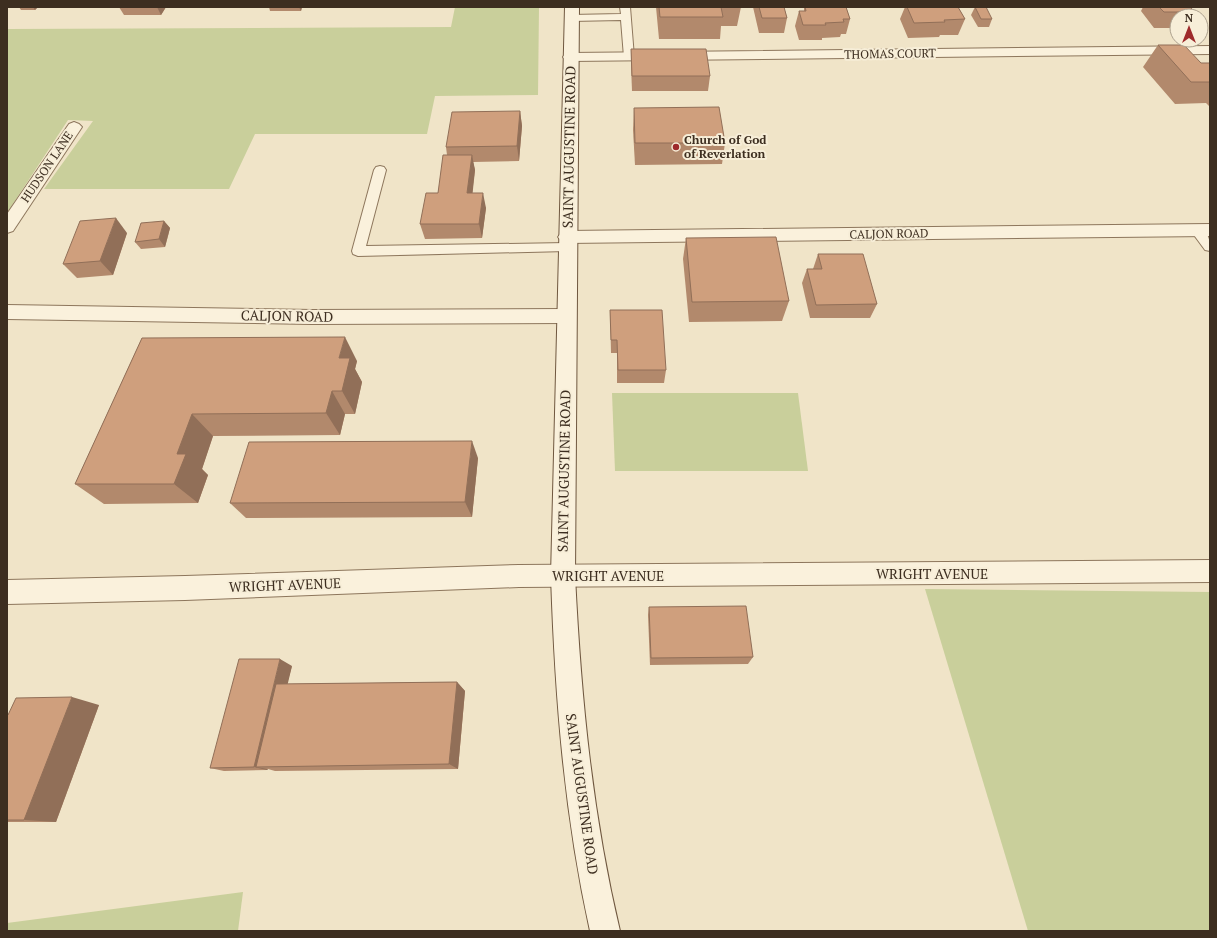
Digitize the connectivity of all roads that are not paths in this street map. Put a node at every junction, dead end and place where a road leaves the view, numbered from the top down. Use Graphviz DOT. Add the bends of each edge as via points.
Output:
graph roads {
  1 [pos="571,12"];
  2 [pos="626,12"];
  3 [pos="1210,50"];
  4 [pos="570,57"];
  5 [pos="629,57"];
  6 [pos="74,127"];
  7 [pos="380,170"];
  8 [pos="7,227"];
  9 [pos="1204,231"];
  10 [pos="567,242"];
  11 [pos="1210,247"];
  12 [pos="7,312"];
  13 [pos="566,316"];
  14 [pos="1210,571"];
  15 [pos="563,576"];
  16 [pos="7,592"];
  17 [pos="605,931"];
  1 -- 2 [label="lane"];
  1 -- 4 [label="street, SAINT AUGUSTINE ROAD"];
  2 -- 5 [label="lane"];
  3 -- 5 [label="street, THOMAS COURT"];
  4 -- 5 [label="street, THOMAS COURT"];
  4 -- 10 [label="street, SAINT AUGUSTINE ROAD"];
  6 -- 8 [label="street, HUDSON LANE"];
  7 -- 10 [label="lane" via="358,251"];
  9 -- 10 [label="street, CALJON ROAD"];
  9 -- 11 [label="lane"];
  10 -- 13 [label="street, SAINT AUGUSTINE ROAD"];
  12 -- 13 [label="street, CALJON ROAD" via="312,317"];
  13 -- 15 [label="street, SAINT AUGUSTINE ROAD"];
  14 -- 15 [label="street, WRIGHT AVENUE"];
  15 -- 16 [label="street, WRIGHT AVENUE"];
  15 -- 17 [label="street, SAINT AUGUSTINE ROAD" via="576,766 596,893"];
}
